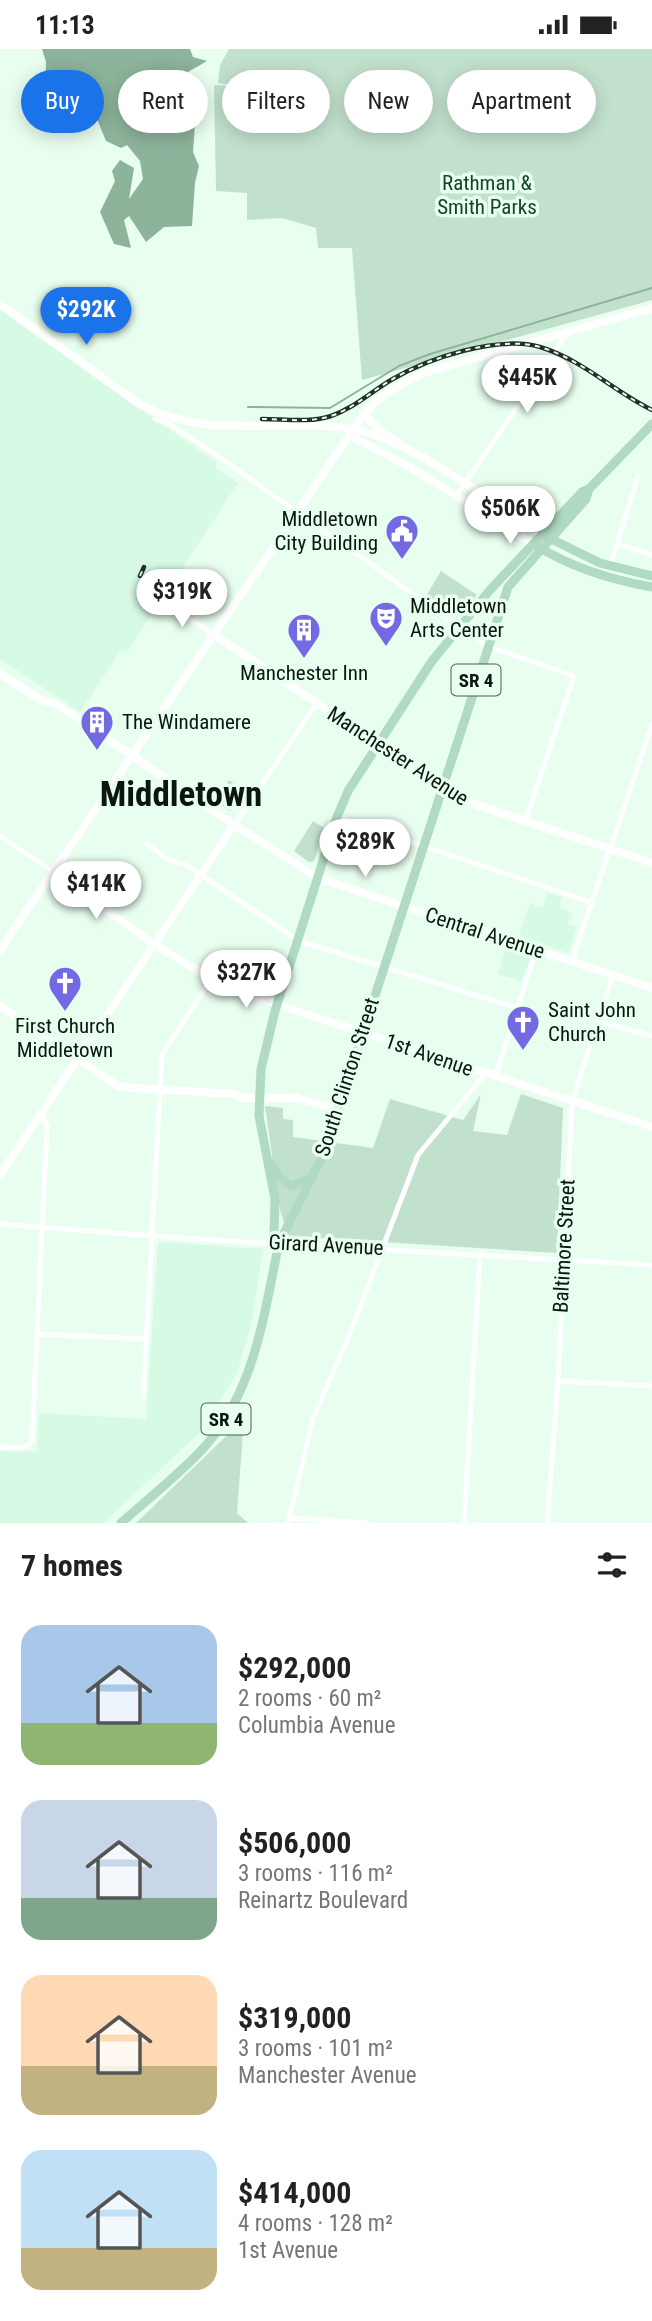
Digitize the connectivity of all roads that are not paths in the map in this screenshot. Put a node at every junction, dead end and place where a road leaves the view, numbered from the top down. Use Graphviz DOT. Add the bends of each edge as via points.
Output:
graph roads {
  1 [pos="0,304"];
  2 [pos="652,308"];
  3 [pos="569,331"];
  4 [pos="365,412"];
  5 [pos="157,416"];
  6 [pos="652,424"];
  7 [pos="349,431"];
  8 [pos="410,452"];
  9 [pos="638,476"];
  10 [pos="464,484"];
  11 [pos="457,495"];
  12 [pos="296,511"];
  13 [pos="547,537"];
  14 [pos="618,544"];
  15 [pos="537,546"];
  16 [pos="652,555"];
  17 [pos="610,566"];
  18 [pos="652,576"];
  19 [pos="652,587"];
  20 [pos="167,603"];
  21 [pos="461,627"];
  22 [pos="213,634"];
  23 [pos="487,646"];
  24 [pos="0,674"];
  25 [pos="317,703"];
  26 [pos="652,725"];
  27 [pos="378,745"];
  28 [pos="131,755"];
  29 [pos="443,787"];
  30 [pos="337,817"];
  31 [pos="525,823"];
  32 [pos="234,825"];
  33 [pos="0,836"];
  34 [pos="147,844"];
  35 [pos="423,845"];
  36 [pos="610,849"];
  37 [pos="652,863"];
  38 [pos="52,871"];
  39 [pos="201,875"];
  40 [pos="318,878"];
  41 [pos="593,903"];
  42 [pos="403,906"];
  43 [pos="299,941"];
  44 [pos="155,944"];
  45 [pos="0,950"];
  46 [pos="536,950"];
  47 [pos="571,963"];
  48 [pos="383,968"];
  49 [pos="613,975"];
  50 [pos="210,981"];
  51 [pos="652,988"];
  52 [pos="278,1004"];
  53 [pos="0,1006"];
  54 [pos="518,1009"];
  55 [pos="598,1021"];
  56 [pos="362,1032"];
  57 [pos="652,1036"];
  58 [pos="78,1058"];
  59 [pos="485,1074"];
  60 [pos="495,1077"];
  61 [pos="159,1089"];
  62 [pos="259,1096"];
  63 [pos="572,1102"];
  64 [pos="337,1109"];
  65 [pos="42,1112"];
  66 [pos="652,1127"];
  67 [pos="267,1154"];
  68 [pos="0,1175"];
  69 [pos="312,1178"];
  70 [pos="0,1224"];
  71 [pos="43,1229"];
  72 [pos="152,1235"];
  73 [pos="279,1243"];
  74 [pos="380,1248"];
  75 [pos="480,1253"];
  76 [pos="562,1258"];
  77 [pos="652,1265"];
  78 [pos="39,1334"];
  79 [pos="146,1339"];
  80 [pos="558,1381"];
  81 [pos="652,1386"];
  82 [pos="143,1398"];
  83 [pos="0,1447"];
  84 [pos="289,1520"];
  85 [pos="121,1523"];
  86 [pos="367,1523"];
  87 [pos="464,1523"];
  88 [pos="547,1523"];
  1 -- 5 [label="street"];
  2 -- 3 [label="street"];
  3 -- 4 [label="street" via="424,373 386,393"];
  3 -- 10 [label="street"];
  4 -- 7 [label="street"];
  4 -- 8 [label="street" via="370,422"];
  5 -- 7 [label="street" via="203,425"];
  5 -- 12 [label="street"];
  6 -- 13 [label="main road, SR 4" via="582,492"];
  7 -- 8 [label="street" via="360,431"];
  7 -- 11 [label="street" via="355,439"];
  7 -- 12 [label="street"];
  8 -- 10 [label="street"];
  9 -- 14 [label="street"];
  10 -- 11 [label="street"];
  10 -- 13 [label="street"];
  11 -- 15 [label="street"];
  12 -- 21 [label="street"];
  12 -- 22 [label="street"];
  13 -- 15 [label="main road, SR 4"];
  13 -- 17 [label="main road"];
  14 -- 16 [label="street"];
  14 -- 17 [label="street"];
  15 -- 19 [label="main road" via="613,579"];
  15 -- 21 [label="main road, SR 4"];
  15 -- 23 [label="main road, SR 4" via="510,584"];
  17 -- 18 [label="main road"];
  20 -- 22 [label="street, Manchester Avenue"];
  21 -- 23 [label="street"];
  21 -- 27 [label="main road, SR 4" via="432,661"];
  22 -- 25 [label="street, Manchester Avenue"];
  22 -- 28 [label="street"];
  23 -- 29 [label="main road, SR 4"];
  23 -- 31 [label="street" via="574,676"];
  24 -- 28 [label="street, Central Avenue" via="41,700 57,704"];
  25 -- 27 [label="street, Manchester Avenue"];
  25 -- 32 [label="street"];
  26 -- 36 [label="street"];
  27 -- 29 [label="street, Manchester Avenue"];
  27 -- 30 [label="main road, SR 4"];
  28 -- 32 [label="street, Central Avenue"];
  28 -- 38 [label="street"];
  29 -- 31 [label="street, Manchester Avenue"];
  29 -- 35 [label="main road, SR 4"];
  30 -- 35 [label="street"];
  30 -- 40 [label="main road, SR 4"];
  31 -- 36 [label="street, Manchester Avenue"];
  32 -- 39 [label="street"];
  32 -- 40 [label="street, Central Avenue"];
  33 -- 38 [label="street, 1st Avenue"];
  34 -- 39 [label="street"];
  35 -- 41 [label="street"];
  35 -- 42 [label="main road, SR 4"];
  36 -- 37 [label="street, Manchester Avenue"];
  36 -- 41 [label="street"];
  38 -- 44 [label="street, 1st Avenue"];
  38 -- 45 [label="street"];
  39 -- 43 [label="street"];
  39 -- 44 [label="street"];
  40 -- 42 [label="street, Central Avenue"];
  40 -- 43 [label="main road, SR 4"];
  41 -- 47 [label="street"];
  42 -- 46 [label="street, Central Avenue"];
  42 -- 48 [label="main road, South Clinton Street / SR 4"];
  43 -- 48 [label="street"];
  43 -- 52 [label="main road, SR 4"];
  44 -- 50 [label="street, 1st Avenue"];
  44 -- 58 [label="street"];
  46 -- 47 [label="street, Central Avenue"];
  46 -- 54 [label="street"];
  47 -- 49 [label="street, Central Avenue"];
  48 -- 54 [label="street"];
  48 -- 56 [label="main road, South Clinton Street / SR 4"];
  49 -- 51 [label="street, Central Avenue"];
  49 -- 55 [label="street, Baltimore Street"];
  50 -- 52 [label="street, 1st Avenue"];
  50 -- 61 [label="street" via="162,1054"];
  52 -- 56 [label="street, 1st Avenue"];
  52 -- 62 [label="main road, SR 4" via="265,1048"];
  53 -- 58 [label="street"];
  54 -- 60 [label="street"];
  55 -- 57 [label="street"];
  55 -- 63 [label="street, Baltimore Street"];
  56 -- 59 [label="street, 1st Avenue"];
  56 -- 64 [label="main road, South Clinton Street / SR 4"];
  58 -- 61 [label="street" via="119,1087"];
  58 -- 65 [label="street"];
  59 -- 60 [label="street, 1st Avenue"];
  59 -- 74 [label="street" via="418,1155"];
  60 -- 63 [label="street, 1st Avenue"];
  61 -- 62 [label="street" via="240,1091"];
  61 -- 72 [label="street"];
  62 -- 64 [label="street" via="296,1098"];
  62 -- 67 [label="main road, SR 4"];
  63 -- 66 [label="street, 1st Avenue"];
  63 -- 76 [label="street, Baltimore Street"];
  64 -- 69 [label="main road, South Clinton Street / SR 4"];
  65 -- 68 [label="street"];
  65 -- 71 [label="street" via="47,1128"];
  67 -- 69 [label="main road" via="285,1183 298,1185"];
  67 -- 73 [label="main road, SR 4" via="275,1199 274,1234"];
  69 -- 73 [label="main road, South Clinton Street / SR 4"];
  70 -- 71 [label="street, Girard Avenue"];
  71 -- 72 [label="street, Girard Avenue"];
  71 -- 78 [label="street"];
  72 -- 73 [label="street, Girard Avenue"];
  72 -- 79 [label="street"];
  73 -- 74 [label="street, Girard Avenue"];
  73 -- 85 [label="main road, SR 4" via="255,1354 236,1402 197,1455"];
  74 -- 75 [label="street, Girard Avenue"];
  74 -- 84 [label="street" via="313,1418"];
  75 -- 76 [label="street, Girard Avenue"];
  75 -- 87 [label="street"];
  76 -- 77 [label="street, Girard Avenue"];
  76 -- 80 [label="street, Baltimore Street"];
  78 -- 79 [label="street"];
  78 -- 83 [label="street" via="30,1444"];
  79 -- 82 [label="street"];
  80 -- 81 [label="street"];
  80 -- 88 [label="street, Baltimore Street"];
  84 -- 86 [label="street"];
}
